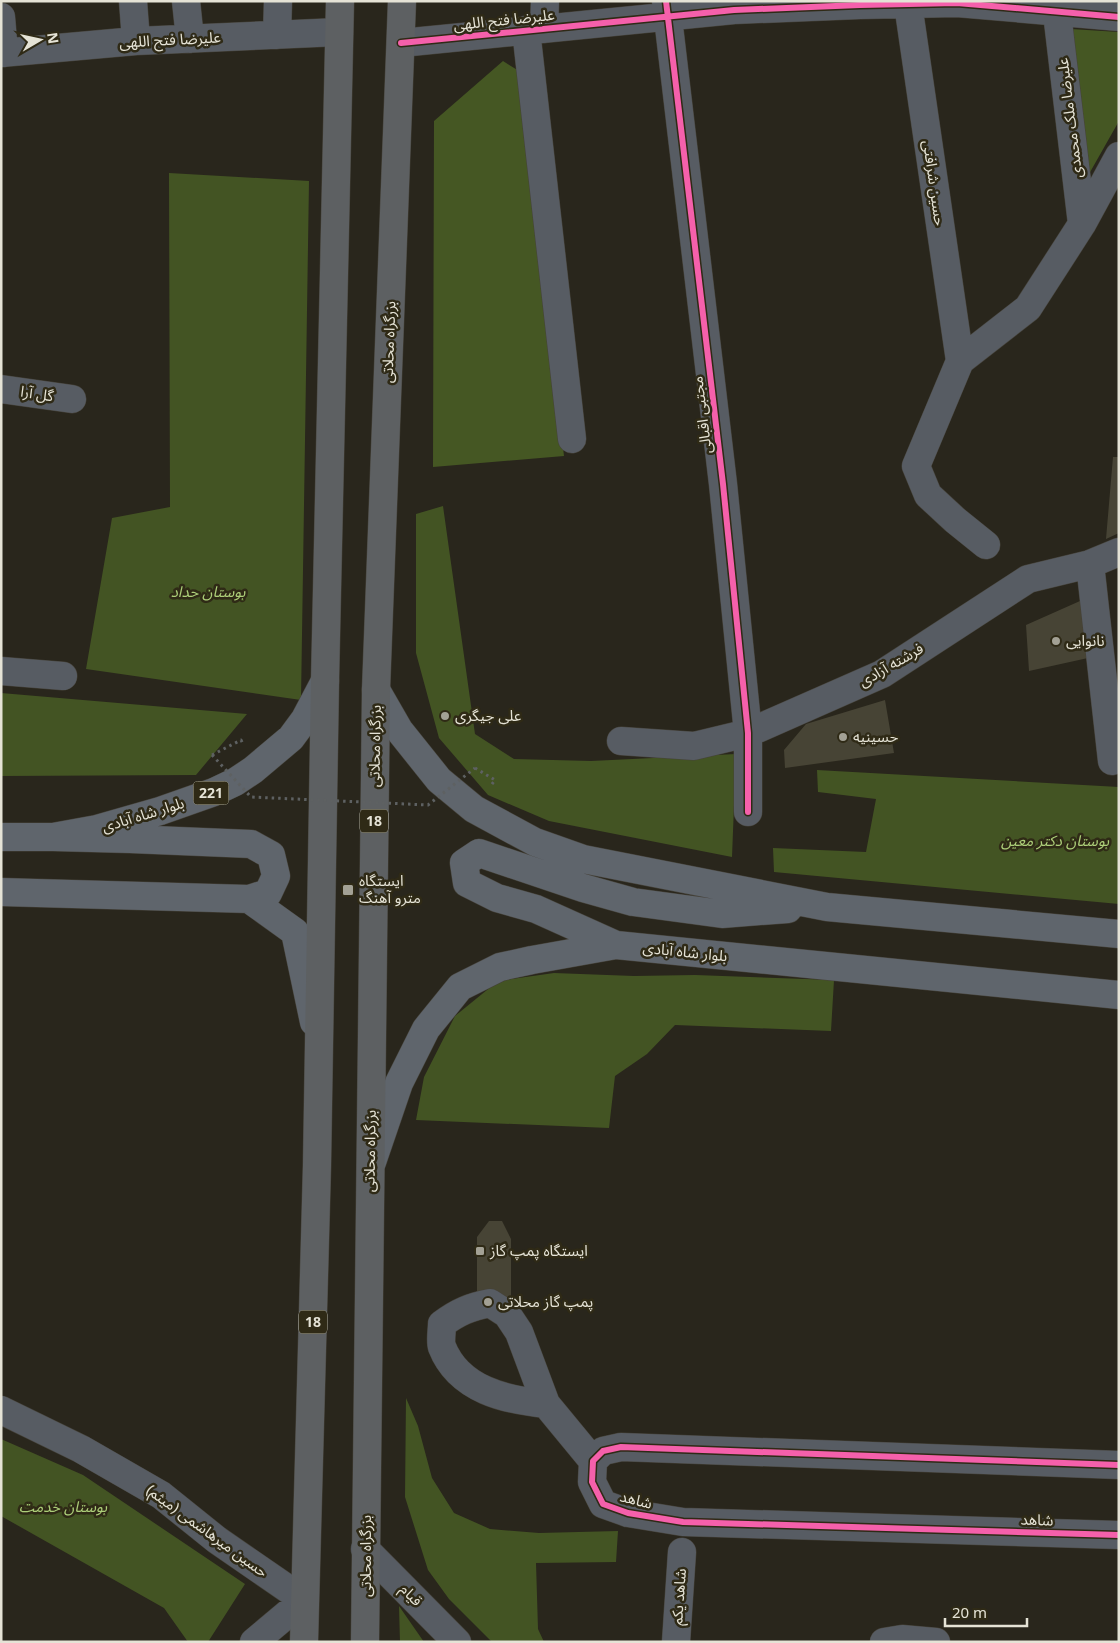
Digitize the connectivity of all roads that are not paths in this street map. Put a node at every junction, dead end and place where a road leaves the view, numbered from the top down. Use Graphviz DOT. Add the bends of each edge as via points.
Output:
graph roads {
  1 [pos="133,1"];
  2 [pos="186,1"];
  3 [pos="278,1"];
  4 [pos="340,1"];
  5 [pos="402,1"];
  6 [pos="545,1"];
  7 [pos="860,3"];
  8 [pos="908,4"];
  9 [pos="666,9"];
  10 [pos="1057,13"];
  11 [pos="1119,17"];
  12 [pos="1,18"];
  13 [pos="535,30"];
  14 [pos="338,32"];
  15 [pos="277,34"];
  16 [pos="190,39"];
  17 [pos="136,41"];
  18 [pos="400,43"];
  19 [pos="3,53"];
  20 [pos="1119,156"];
  21 [pos="1082,224"];
  22 [pos="960,361"];
  23 [pos="1,389"];
  24 [pos="72,399"];
  25 [pos="572,439"];
  26 [pos="986,545"];
  27 [pos="1119,552"];
  28 [pos="1090,564"];
  29 [pos="1,671"];
  30 [pos="63,676"];
  31 [pos="324,681"];
  32 [pos="376,690"];
  33 [pos="748,733"];
  34 [pos="621,741"];
  35 [pos="1112,761"];
  36 [pos="748,812"];
  37 [pos="1,837"];
  38 [pos="52,837"];
  39 [pos="1,892"];
  40 [pos="249,899"];
  41 [pos="827,907"];
  42 [pos="1119,934"];
  43 [pos="616,944"];
  44 [pos="1119,995"];
  45 [pos="319,1044"];
  46 [pos="370,1168"];
  47 [pos="546,1404"];
  48 [pos="1,1410"];
  49 [pos="593,1460"];
  50 [pos="1119,1465"];
  51 [pos="1119,1535"];
  52 [pos="365,1549"];
  53 [pos="682,1552"];
  54 [pos="304,1600"];
  55 [pos="884,1641"];
  56 [pos="254,1642"];
  57 [pos="304,1642"];
  58 [pos="365,1642"];
  59 [pos="457,1642"];
  60 [pos="676,1642"];
  61 [pos="936,1642"];
  1 -- 17 [label="street"];
  2 -- 16 [label="street"];
  3 -- 15 [label="street"];
  4 -- 14 [label="highway, 18"];
  5 -- 18 [label="highway, بزرگراه محلاتی / 18"];
  6 -- 13 [label="street"];
  7 -- 8 [label="street, علیرضا فتح‌ اللهی"];
  7 -- 9 [label="street, علیرضا فتح‌ اللهی" via="734,10"];
  8 -- 10 [label="street, علیرضا فتح‌ اللهی" via="957,3"];
  8 -- 22 [label="street, حسین شرافتی"];
  9 -- 13 [label="street, علیرضا فتح‌ اللهی"];
  9 -- 33 [label="street, مجتبی اقبالی" via="724,484"];
  10 -- 11 [label="street, علیرضا فتح‌ اللهی"];
  10 -- 21 [label="street, علیرضا ملک محمدی"];
  12 -- 19 [label="street"];
  13 -- 18 [label="street, علیرضا فتح‌ اللهی"];
  13 -- 25 [label="street"];
  14 -- 15 [label="street, علیرضا فتح اللهی"];
  14 -- 31 [label="highway, 18"];
  15 -- 16 [label="street, علیرضا فتح اللهی"];
  16 -- 17 [label="street, علیرضا فتح اللهی"];
  17 -- 19 [label="street, علیرضا فتح اللهی"];
  18 -- 32 [label="highway, بزرگراه محلاتی / 18"];
  20 -- 21 [label="street, علیرضا ملک محمدی"];
  21 -- 22 [label="street, علیرضا ملک محمدی" via="1028,308"];
  22 -- 26 [label="street, علیرضا ملک محمدی" via="916,466 928,495"];
  23 -- 24 [label="street, گل آرا"];
  27 -- 28 [label="street, فرشته آزادی"];
  28 -- 33 [label="street, فرشته آزادی" via="1028,579 882,674"];
  28 -- 35 [label="street"];
  29 -- 30 [label="street"];
  31 -- 38 [label="main road, بلوار شاه آبادی / 221" via="305,719 291,738 235,782 127,822"];
  31 -- 45 [label="highway, 18"];
  32 -- 41 [label="main road" via="398,730 439,780 474,809 535,842 583,858"];
  32 -- 46 [label="highway, بزرگراه محلاتی / 18"];
  33 -- 34 [label="street, فرشته آزادی" via="694,746"];
  33 -- 36 [label="street, مجتبی اقبالی"];
  37 -- 38 [label="main road, بلوار شاه آبادی / 221"];
  38 -- 40 [label="main road, 221" via="250,844 271,855 276,876 268,893"];
  39 -- 40 [label="main road"];
  40 -- 45 [label="main road" via="295,932"];
  41 -- 42 [label="main road"];
  41 -- 43 [label="main road" via="722,914 633,902 479,853 464,864 467,883 497,898 536,910"];
  43 -- 44 [label="main road, بلوار شاه آبادی"];
  43 -- 46 [label="main road, بلوار شاه آبادی" via="500,967 460,987 426,1029 414,1052 399,1083"];
  45 -- 54 [label="highway, 18"];
  46 -- 52 [label="highway, بزرگراه محلاتی / 18"];
  47 -- 49 [label="street"];
  48 -- 54 [label="street, حسین میرهاشمی (میثم)" via="81,1449 161,1495 217,1540"];
  49 -- 50 [label="street" via="603,1452 621,1447"];
  49 -- 51 [label="street, شاهد" via="592,1482 603,1504 683,1522"];
  52 -- 58 [label="highway, بزرگراه محلاتی / 18"];
  52 -- 59 [label="street, قیام"];
  53 -- 60 [label="street, شاهد یکم"];
  54 -- 56 [label="street"];
  54 -- 57 [label="highway, 18"];
  55 -- 61 [label="street"];
}
